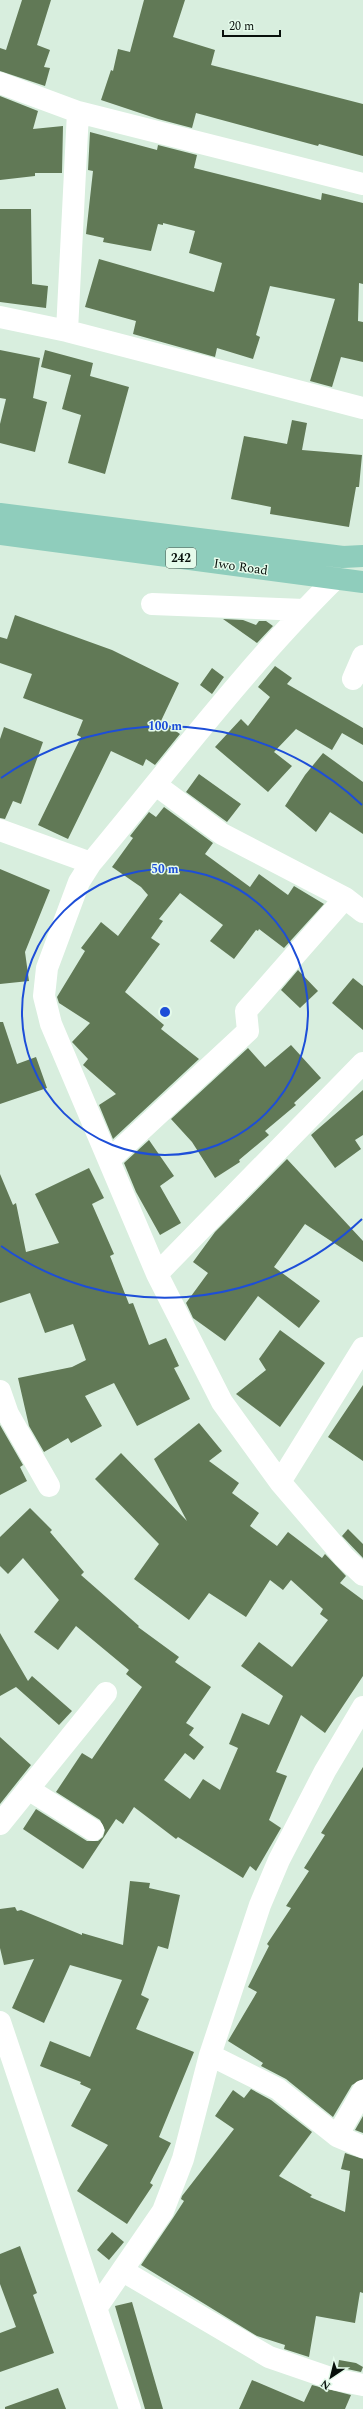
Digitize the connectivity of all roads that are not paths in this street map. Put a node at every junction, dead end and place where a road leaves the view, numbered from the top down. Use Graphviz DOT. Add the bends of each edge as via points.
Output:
graph roads {
  1 [pos="0,83"];
  2 [pos="78,112"];
  3 [pos="363,184"];
  4 [pos="0,317"];
  5 [pos="67,331"];
  6 [pos="363,408"];
  7 [pos="7,525"];
  8 [pos="363,556"];
  9 [pos="335,579"];
  10 [pos="363,582"];
  11 [pos="152,604"];
  12 [pos="304,610"];
  13 [pos="363,656"];
  14 [pos="353,679"];
  15 [pos="156,785"];
  16 [pos="0,830"];
  17 [pos="92,864"];
  18 [pos="345,898"];
  19 [pos="363,912"];
  20 [pos="363,1063"];
  21 [pos="109,1160"];
  22 [pos="156,1274"];
  23 [pos="363,1348"];
  24 [pos="0,1390"];
  25 [pos="280,1482"];
  26 [pos="49,1486"];
  27 [pos="363,1575"];
  28 [pos="106,1693"];
  29 [pos="363,1708"];
  30 [pos="28,1789"];
  31 [pos="0,1824"];
  32 [pos="93,1830"];
  33 [pos="0,2022"];
  34 [pos="210,2055"];
  35 [pos="363,2091"];
  36 [pos="337,2136"];
  37 [pos="363,2147"];
  38 [pos="123,2271"];
  39 [pos="97,2308"];
  40 [pos="363,2385"];
  41 [pos="130,2409"];
  1 -- 2 [label="street"];
  2 -- 3 [label="street"];
  2 -- 5 [label="street"];
  4 -- 5 [label="street"];
  5 -- 6 [label="street"];
  7 -- 8 [label="main road, Iwo Road" via="343,557"];
  7 -- 9 [label="main road, Iwo Road / 242"];
  9 -- 10 [label="main road, Iwo Road / 242"];
  9 -- 12 [label="street"];
  11 -- 12 [label="street"];
  12 -- 15 [label="street" via="234,689"];
  13 -- 14 [label="street"];
  15 -- 17 [label="street"];
  15 -- 18 [label="street" via="222,834"];
  16 -- 17 [label="street"];
  17 -- 21 [label="street" via="79,882 47,968 44,996 51,1024 73,1080"];
  18 -- 19 [label="street"];
  18 -- 21 [label="street" via="246,1011 248,1031"];
  20 -- 22 [label="street"];
  21 -- 22 [label="street"];
  22 -- 25 [label="street" via="222,1402"];
  23 -- 25 [label="street"];
  24 -- 26 [label="street" via="8,1414"];
  25 -- 27 [label="street" via="344,1558"];
  28 -- 30 [label="street"];
  29 -- 34 [label="street" via="325,1771 279,1860 260,1905"];
  30 -- 31 [label="street"];
  30 -- 32 [label="street"];
  33 -- 39 [label="street"];
  34 -- 36 [label="street" via="278,2089"];
  34 -- 38 [label="street" via="183,2159 163,2211"];
  35 -- 36 [label="street"];
  36 -- 37 [label="street"];
  38 -- 39 [label="street"];
  38 -- 40 [label="street" via="269,2356 333,2379"];
  39 -- 41 [label="street"];
}
